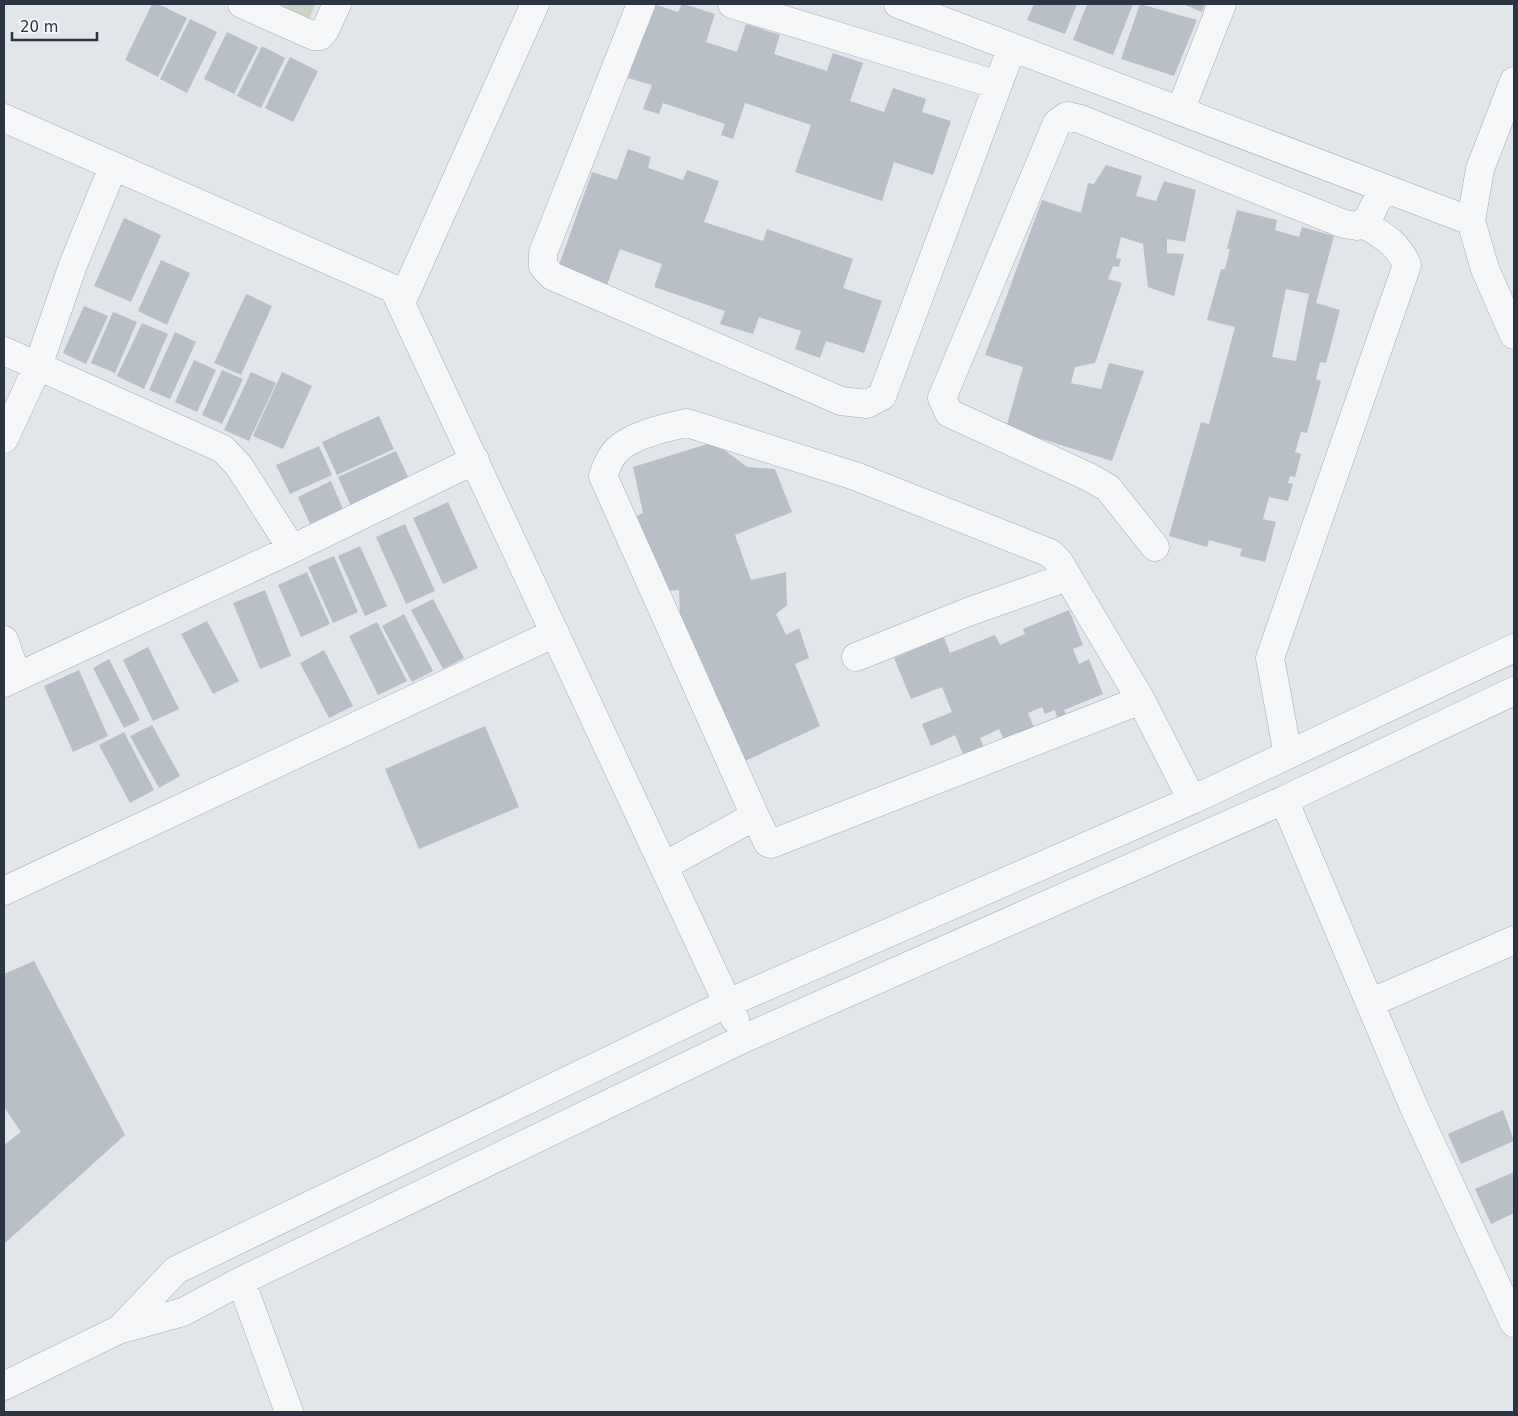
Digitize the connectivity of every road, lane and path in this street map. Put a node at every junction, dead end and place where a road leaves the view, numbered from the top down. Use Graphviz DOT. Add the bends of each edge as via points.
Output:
graph roads {
  1 [pos="242,4"];
  2 [pos="337,4"];
  3 [pos="535,4"];
  4 [pos="641,4"];
  5 [pos="732,4"];
  6 [pos="898,4"];
  7 [pos="1222,4"];
  8 [pos="1012,47"];
  9 [pos="1514,81"];
  10 [pos="998,85"];
  11 [pos="1180,111"];
  12 [pos="4,118"];
  13 [pos="113,166"];
  14 [pos="1383,188"];
  15 [pos="1471,221"];
  16 [pos="1362,223"];
  17 [pos="401,303"];
  18 [pos="1514,335"];
  19 [pos="4,351"];
  20 [pos="38,366"];
  21 [pos="4,439"];
  22 [pos="474,460"];
  23 [pos="1155,546"];
  24 [pos="292,549"];
  25 [pos="1067,576"];
  26 [pos="555,633"];
  27 [pos="4,640"];
  28 [pos="1514,648"];
  29 [pos="856,656"];
  30 [pos="11,680"];
  31 [pos="1514,691"];
  32 [pos="1141,700"];
  33 [pos="1288,755"];
  34 [pos="1192,800"];
  35 [pos="1284,800"];
  36 [pos="755,816"];
  37 [pos="664,866"];
  38 [pos="4,891"];
  39 [pos="1514,940"];
  40 [pos="728,1003"];
  41 [pos="1370,1003"];
  42 [pos="744,1038"];
  43 [pos="241,1281"];
  44 [pos="1514,1322"];
  45 [pos="118,1330"];
  46 [pos="4,1386"];
  47 [pos="290,1412"];
  1 -- 2 [label="street" via="320,36"];
  3 -- 17 [label="street"];
  4 -- 10 [label="street" via="543,253 543,266 552,276 841,401 867,404 882,396"];
  5 -- 10 [label="street"];
  6 -- 8 [label="street"];
  7 -- 11 [label="street"];
  8 -- 10 [label="street"];
  8 -- 11 [label="street"];
  9 -- 15 [label="street" via="1480,169"];
  11 -- 14 [label="street"];
  12 -- 13 [label="street"];
  13 -- 17 [label="street" via="394,289"];
  13 -- 20 [label="street" via="73,265"];
  14 -- 15 [label="street"];
  14 -- 16 [label="street" via="1368,219"];
  15 -- 18 [label="street" via="1485,270"];
  16 -- 23 [label="street" via="1357,226 1344,224 1080,119 1067,116 1057,124 942,398 949,413 1089,476 1108,488"];
  16 -- 33 [label="street" via="1392,242 1407,266 1270,658"];
  17 -- 22 [label="street"];
  19 -- 20 [label="street"];
  20 -- 21 [label="street"];
  20 -- 24 [label="street" via="223,450 239,466"];
  22 -- 24 [label="street"];
  22 -- 26 [label="street"];
  24 -- 30 [label="street"];
  25 -- 29 [label="street"];
  25 -- 32 [label="street"];
  25 -- 36 [label="street" via="1047,552 855,476 687,423 648,433 617,449 603,476"];
  26 -- 37 [label="street"];
  26 -- 38 [label="street"];
  27 -- 30 [label="street"];
  28 -- 33 [label="street"];
  31 -- 35 [label="street"];
  32 -- 34 [label="street"];
  32 -- 36 [label="street" via="771,844"];
  33 -- 34 [label="street"];
  34 -- 40 [label="street"];
  35 -- 41 [label="street"];
  35 -- 42 [label="street"];
  36 -- 37 [label="street"];
  37 -- 40 [label="street"];
  39 -- 41 [label="street"];
  40 -- 42 [label="street"];
  40 -- 45 [label="street" via="176,1270"];
  41 -- 44 [label="street" via="1413,1105"];
  42 -- 43 [label="street"];
  43 -- 45 [label="street" via="183,1312"];
  43 -- 47 [label="street"];
  45 -- 46 [label="street"];
}
